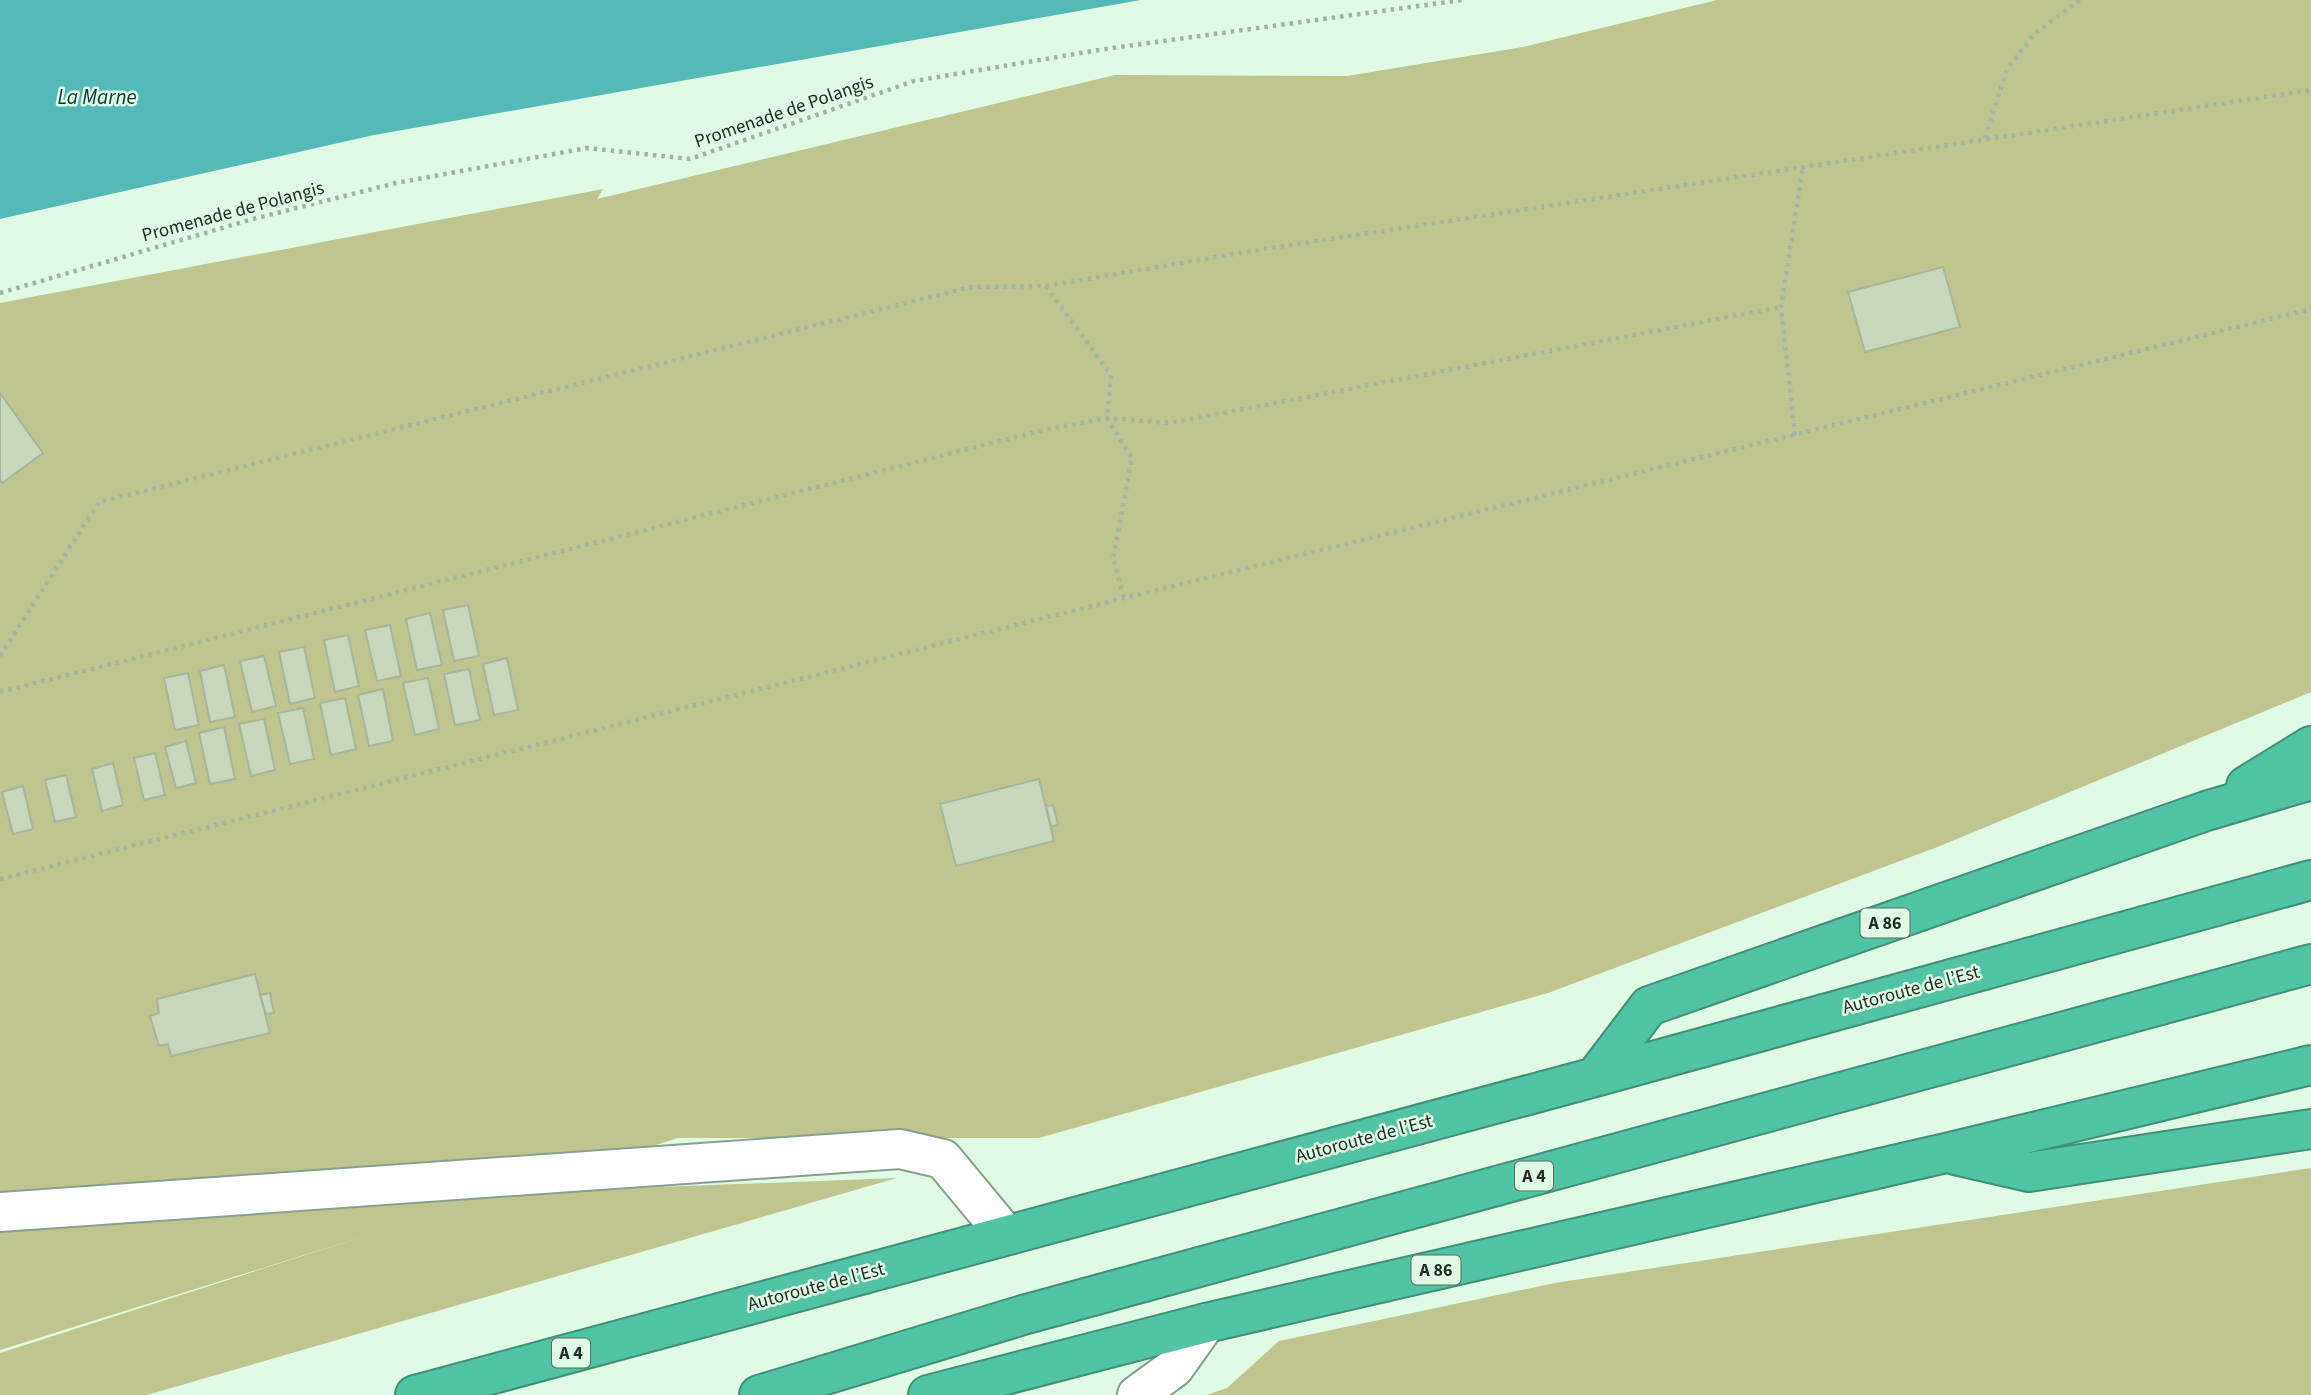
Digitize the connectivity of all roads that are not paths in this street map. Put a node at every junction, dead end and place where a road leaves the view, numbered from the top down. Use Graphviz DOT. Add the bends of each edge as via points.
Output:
graph roads {
  1 [pos="2311,746"];
  2 [pos="2311,780"];
  3 [pos="2206,811"];
  4 [pos="2311,880"];
  5 [pos="2311,964"];
  6 [pos="2311,1065"];
  7 [pos="1595,1077"];
  8 [pos="2311,1129"];
  9 [pos="1946,1153"];
  10 [pos="0,1212"];
  11 [pos="1006,1235"];
  12 [pos="1206,1323"];
  13 [pos="415,1395"];
  14 [pos="759,1395"];
  15 [pos="928,1395"];
  16 [pos="1137,1395"];
  1 -- 3 [label="highway"];
  2 -- 3 [label="highway, A 86"];
  3 -- 7 [label="highway, A 86" via="1649,1006"];
  4 -- 7 [label="highway, Autoroute de l’Est / A 4"];
  5 -- 14 [label="highway, A 4" via="1037,1312"];
  6 -- 9 [label="highway, A 86"];
  7 -- 11 [label="highway, Autoroute de l’Est / A 4"];
  8 -- 9 [label="highway" via="2029,1172"];
  9 -- 12 [label="highway, A 86"];
  10 -- 11 [label="lane" via="900,1149 943,1159"];
  11 -- 13 [label="highway, Autoroute de l’Est / A 4"];
  12 -- 15 [label="highway, A 86"];
  12 -- 16 [label="lane" via="1174,1368"];
}
